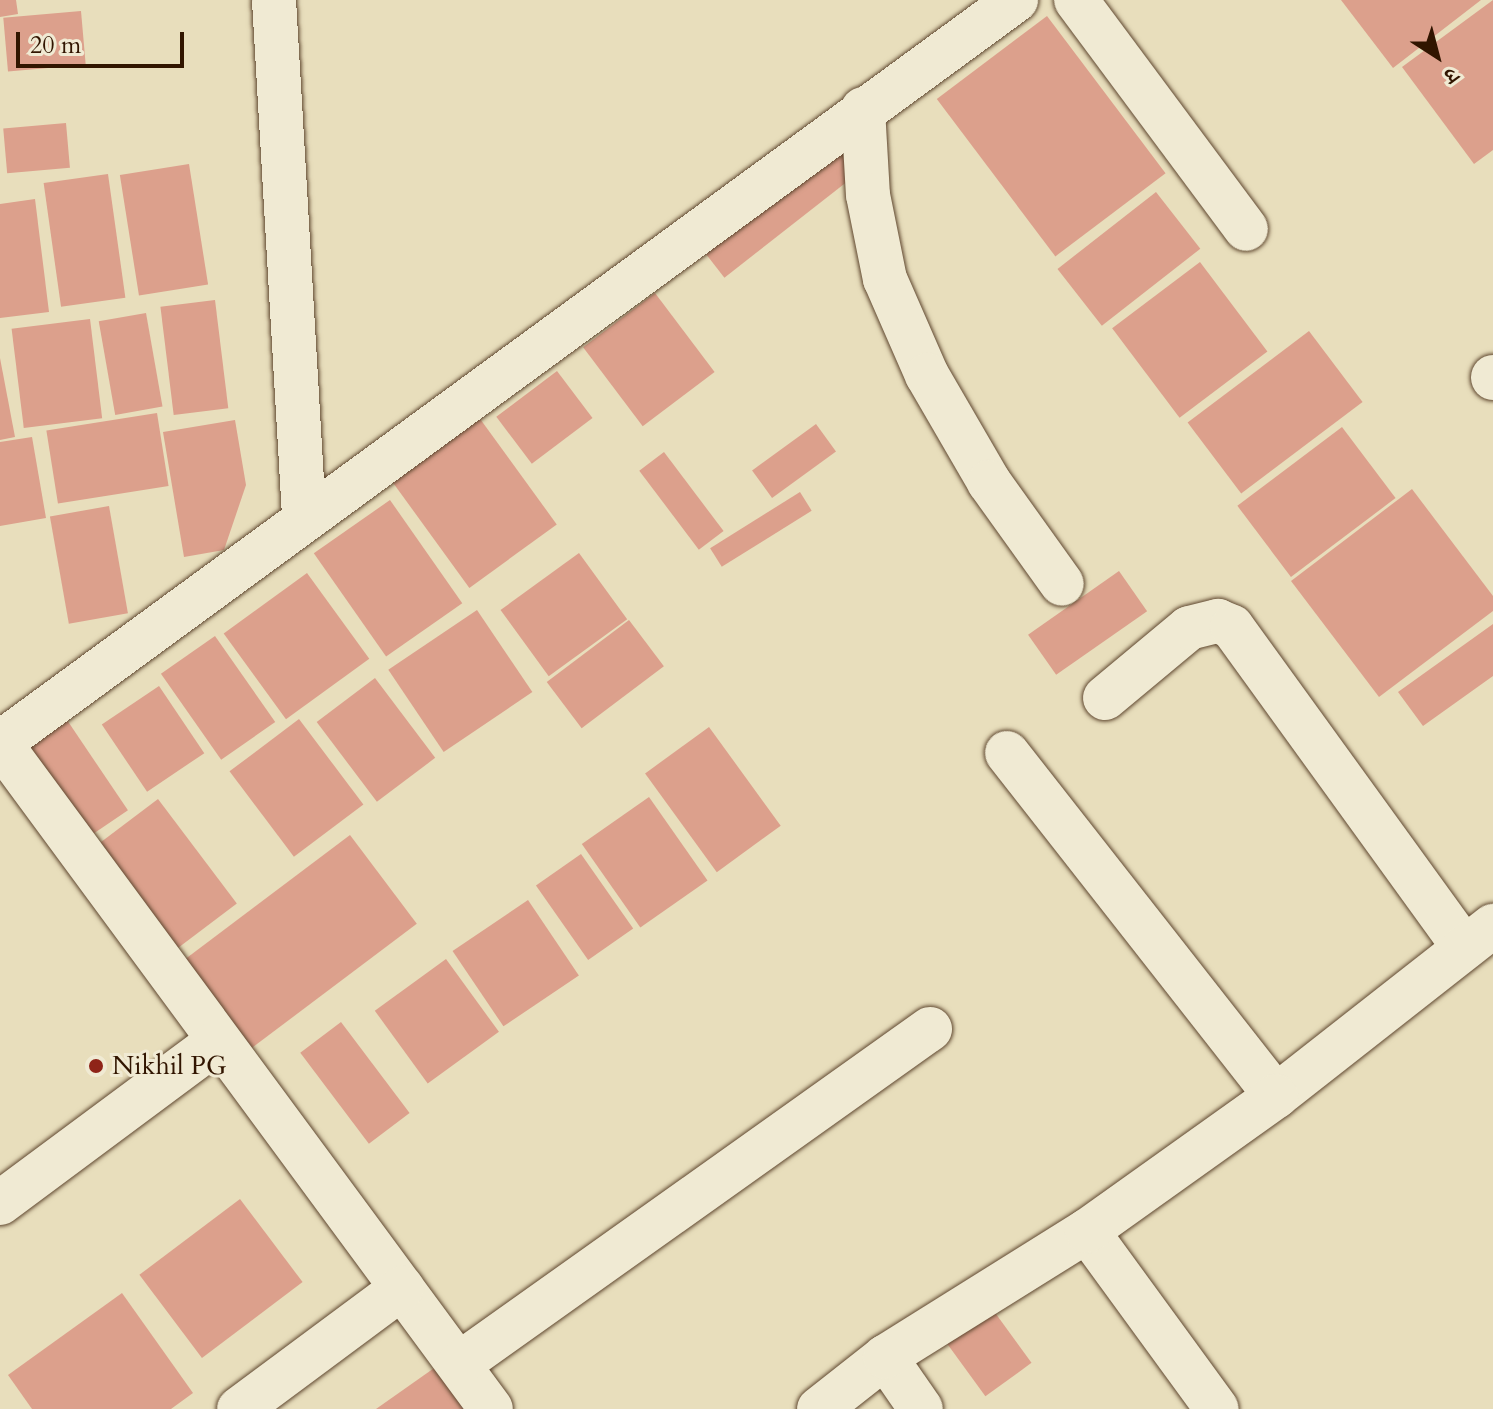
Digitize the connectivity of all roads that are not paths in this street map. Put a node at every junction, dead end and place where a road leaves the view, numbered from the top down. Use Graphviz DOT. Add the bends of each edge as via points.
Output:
graph roads {
  1 [pos="274,0"];
  2 [pos="1016,0"];
  3 [pos="1076,0"];
  4 [pos="863,109"];
  5 [pos="1246,229"];
  6 [pos="304,516"];
  7 [pos="1062,584"];
  8 [pos="1105,698"];
  9 [pos="0,743"];
  10 [pos="1007,753"];
  11 [pos="1478,937"];
  12 [pos="930,1029"];
  13 [pos="218,1041"];
  14 [pos="1276,1096"];
  15 [pos="0,1203"];
  16 [pos="1087,1231"];
  17 [pos="402,1288"];
  18 [pos="885,1357"];
  19 [pos="459,1364"];
  20 [pos="239,1409"];
  21 [pos="491,1409"];
  22 [pos="819,1409"];
  23 [pos="921,1409"];
  24 [pos="1217,1409"];
  1 -- 6 [label="street"];
  2 -- 4 [label="street"];
  3 -- 5 [label="street"];
  4 -- 6 [label="street"];
  4 -- 7 [label="street" via="868,195 885,279 927,375 989,482"];
  6 -- 9 [label="street"];
  8 -- 11 [label="street" via="1189,628 1218,621 1232,627"];
  9 -- 13 [label="street"];
  10 -- 14 [label="street"];
  11 -- 14 [label="street"];
  12 -- 19 [label="street"];
  13 -- 15 [label="street"];
  13 -- 17 [label="street"];
  14 -- 16 [label="street"];
  16 -- 18 [label="street"];
  16 -- 24 [label="street"];
  17 -- 19 [label="street"];
  17 -- 20 [label="street"];
  18 -- 22 [label="street"];
  18 -- 23 [label="street"];
  19 -- 21 [label="street"];
}
